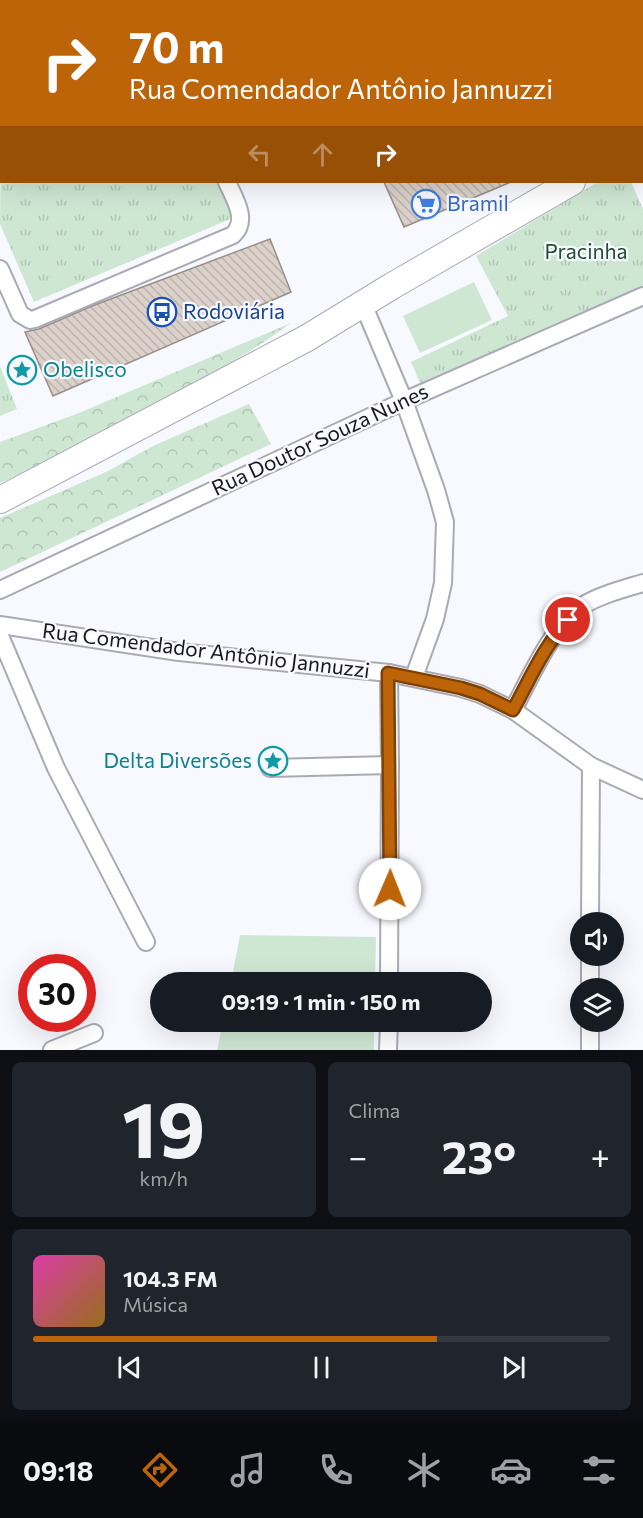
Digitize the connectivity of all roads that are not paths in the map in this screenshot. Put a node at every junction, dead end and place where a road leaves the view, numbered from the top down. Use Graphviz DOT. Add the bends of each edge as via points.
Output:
graph roads {
  1 [pos="227,183"];
  2 [pos="570,183"];
  3 [pos="0,269"];
  4 [pos="643,296"];
  5 [pos="363,304"];
  6 [pos="404,401"];
  7 [pos="0,500"];
  8 [pos="643,583"];
  9 [pos="0,590"];
  10 [pos="0,625"];
  11 [pos="0,636"];
  12 [pos="388,673"];
  13 [pos="414,677"];
  14 [pos="513,710"];
  15 [pos="390,765"];
  16 [pos="591,766"];
  17 [pos="270,768"];
  18 [pos="643,790"];
  19 [pos="590,912"];
  20 [pos="146,942"];
  21 [pos="389,972"];
  22 [pos="389,1032"];
  23 [pos="590,1032"];
  24 [pos="94,1033"];
  25 [pos="52,1050"];
  26 [pos="388,1050"];
  27 [pos="590,1050"];
  1 -- 3 [label="street" via="241,218 234,235 34,319 20,314"];
  2 -- 5 [label="main road"];
  4 -- 6 [label="street, Rua Doutor Souza Nunes"];
  5 -- 6 [label="street"];
  5 -- 7 [label="main road" via="307,338"];
  6 -- 9 [label="street, Rua Doutor Souza Nunes"];
  6 -- 13 [label="street" via="444,522 443,583"];
  8 -- 14 [label="street" via="580,607 541,656"];
  10 -- 12 [label="street, Rua Comendador Antônio Jannuzzi" via="179,652"];
  11 -- 20 [label="street" via="56,768"];
  12 -- 13 [label="street, Rua Comendador Antônio Jannuzzi"];
  12 -- 15 [label="street"];
  13 -- 14 [label="street, Rua Comendador Antônio Jannuzzi" via="480,694"];
  14 -- 16 [label="street, Rua Comendador Antônio Jannuzzi"];
  15 -- 17 [label="street"];
  15 -- 21 [label="street"];
  16 -- 18 [label="street, Rua Comendador Antônio Jannuzzi"];
  16 -- 19 [label="street"];
  22 -- 26 [label="street"];
  23 -- 27 [label="street"];
  24 -- 25 [label="street"];
}
